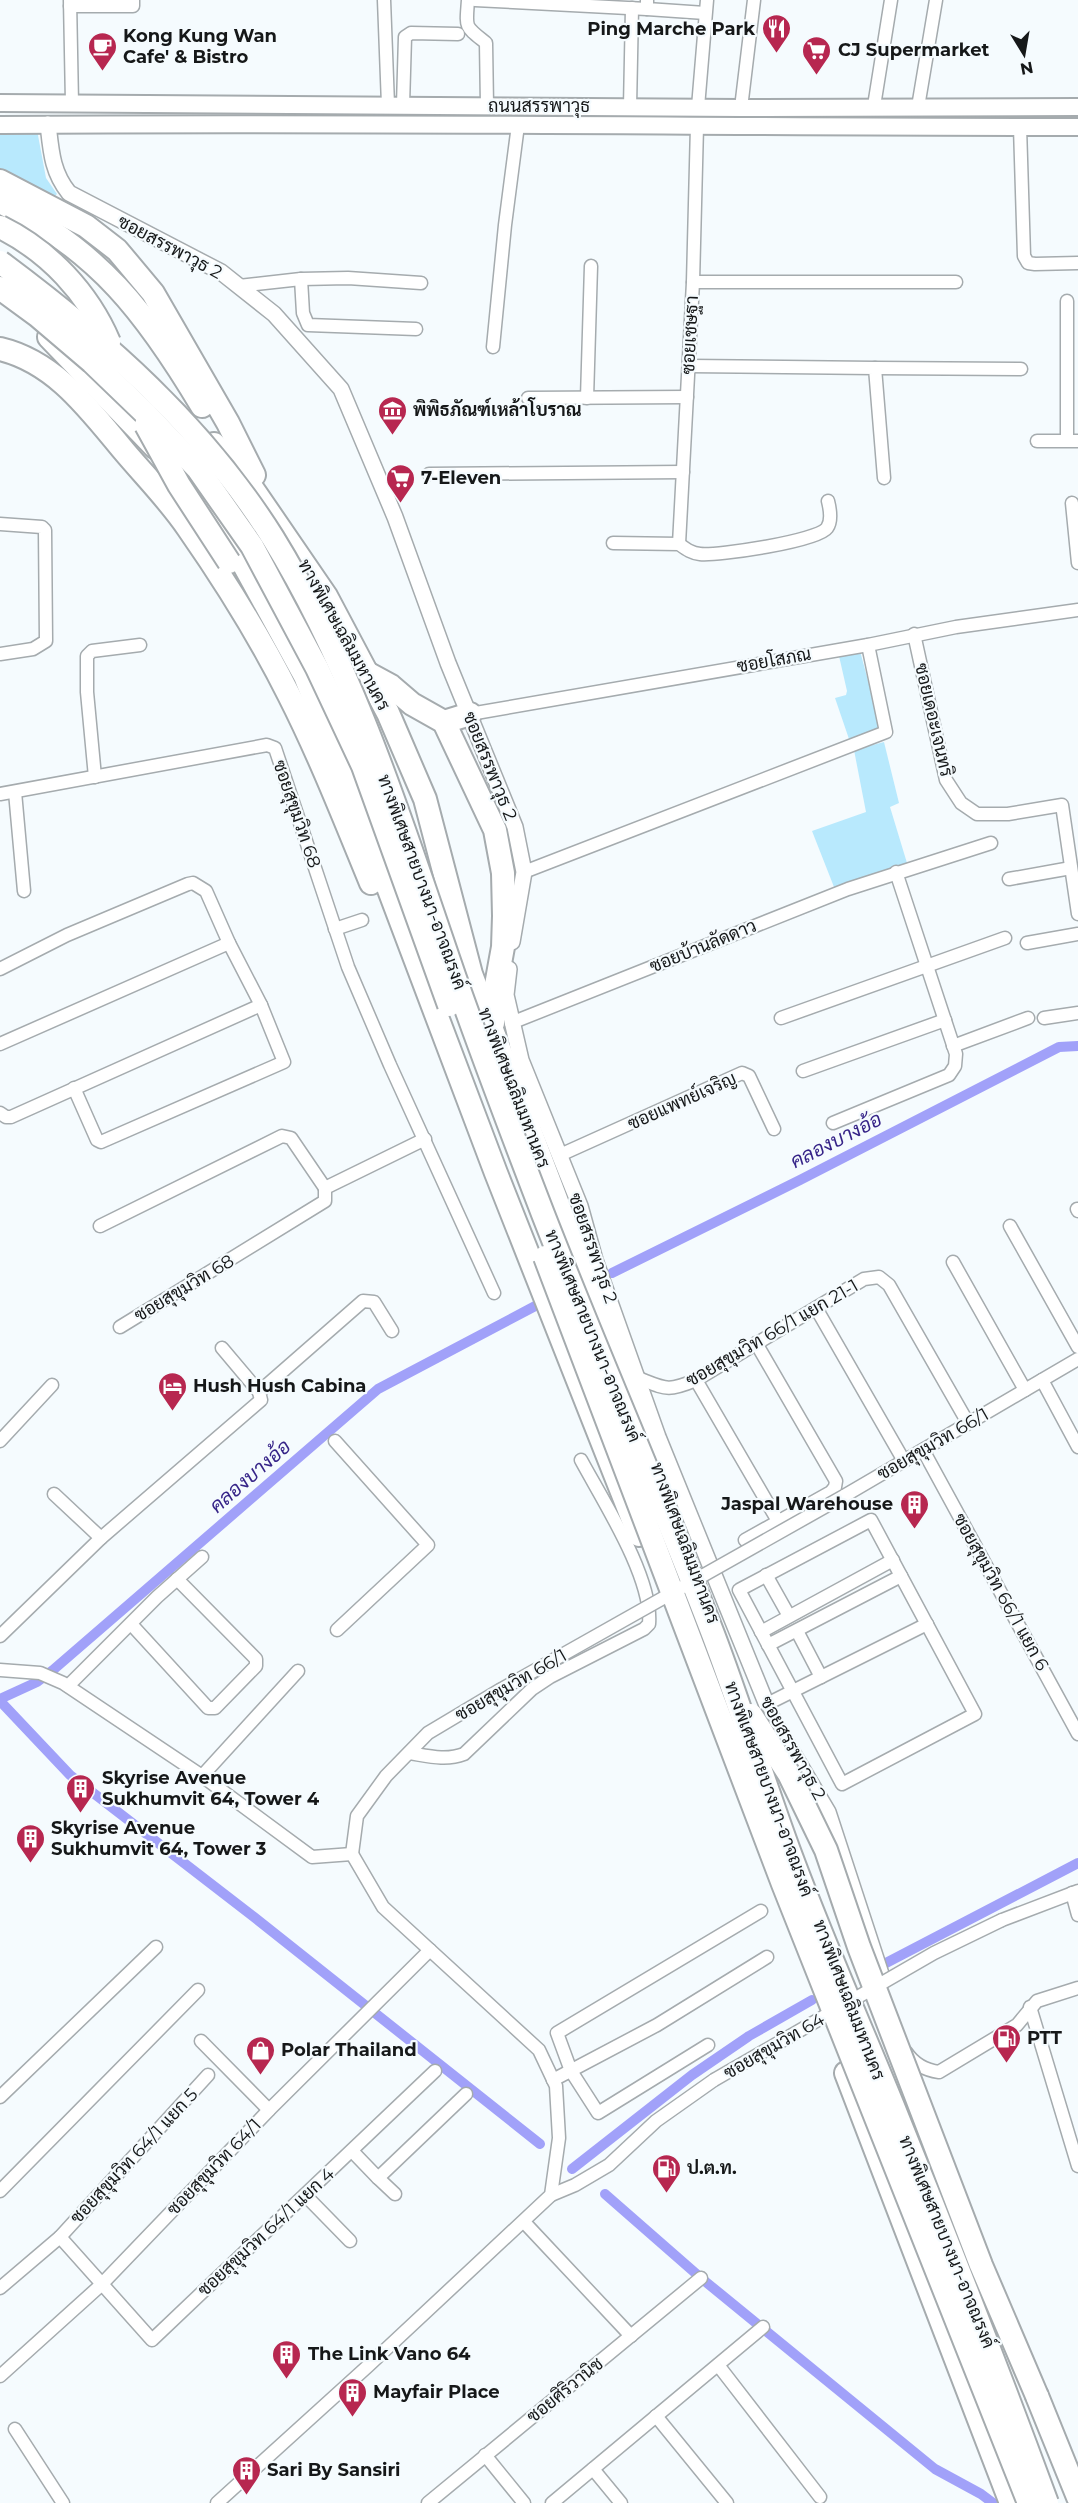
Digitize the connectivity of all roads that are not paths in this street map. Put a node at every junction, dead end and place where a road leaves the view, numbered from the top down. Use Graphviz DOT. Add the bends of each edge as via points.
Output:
graph roads {
  1 [pos="134,0"];
  2 [pos="384,0"];
  3 [pos="468,0"];
  4 [pos="475,0"];
  5 [pos="708,0"];
  6 [pos="754,0"];
  7 [pos="891,0"];
  8 [pos="936,0"];
  9 [pos="70,3"];
  10 [pos="647,4"];
  11 [pos="632,8"];
  12 [pos="705,13"];
  13 [pos="458,34"];
  14 [pos="0,103"];
  15 [pos="72,104"];
  16 [pos="291,104"];
  17 [pos="395,105"];
  18 [pos="487,106"];
  19 [pos="873,106"];
  20 [pos="630,107"];
  21 [pos="698,107"];
  22 [pos="918,107"];
  23 [pos="1078,107"];
  24 [pos="741,108"];
  25 [pos="293,123"];
  26 [pos="0,124"];
  27 [pos="48,124"];
  28 [pos="518,125"];
  29 [pos="697,126"];
  30 [pos="1020,127"];
  31 [pos="1078,127"];
  32 [pos="0,181"];
  33 [pos="0,202"];
  34 [pos="0,227"];
  35 [pos="0,255"];
  36 [pos="0,262"];
  37 [pos="1078,263"];
  38 [pos="591,266"];
  39 [pos="301,279"];
  40 [pos="693,282"];
  41 [pos="956,282"];
  42 [pos="421,283"];
  43 [pos="239,286"];
  44 [pos="0,288"];
  45 [pos="0,295"];
  46 [pos="1067,301"];
  47 [pos="416,329"];
  48 [pos="493,347"];
  49 [pos="0,349"];
  50 [pos="688,366"];
  51 [pos="875,368"];
  52 [pos="1021,369"];
  53 [pos="687,397"];
  54 [pos="528,398"];
  55 [pos="587,398"];
  56 [pos="1073,440"];
  57 [pos="1037,441"];
  58 [pos="239,469"];
  59 [pos="683,472"];
  60 [pos="429,474"];
  61 [pos="884,478"];
  62 [pos="828,501"];
  63 [pos="1072,503"];
  64 [pos="0,524"];
  65 [pos="281,530"];
  66 [pos="613,543"];
  67 [pos="679,544"];
  68 [pos="1078,563"];
  69 [pos="1078,610"];
  70 [pos="914,634"];
  71 [pos="140,645"];
  72 [pos="868,645"];
  73 [pos="0,654"];
  74 [pos="367,674"];
  75 [pos="470,714"];
  76 [pos="444,722"];
  77 [pos="333,744"];
  78 [pos="95,777"];
  79 [pos="15,792"];
  80 [pos="0,794"];
  81 [pos="991,843"];
  82 [pos="1071,868"];
  83 [pos="524,872"];
  84 [pos="897,872"];
  85 [pos="1009,879"];
  86 [pos="24,891"];
  87 [pos="1078,914"];
  88 [pos="362,920"];
  89 [pos="335,929"];
  90 [pos="1078,934"];
  91 [pos="1005,938"];
  92 [pos="229,943"];
  93 [pos="1027,943"];
  94 [pos="927,966"];
  95 [pos="0,969"];
  96 [pos="430,999"];
  97 [pos="261,1005"];
  98 [pos="1078,1013"];
  99 [pos="781,1018"];
  100 [pos="1028,1018"];
  101 [pos="1044,1018"];
  102 [pos="945,1020"];
  103 [pos="512,1023"];
  104 [pos="494,1037"];
  105 [pos="0,1044"];
  106 [pos="953,1046"];
  107 [pos="803,1071"];
  108 [pos="74,1088"];
  109 [pos="0,1113"];
  110 [pos="833,1123"];
  111 [pos="774,1129"];
  112 [pos="425,1139"];
  113 [pos="560,1155"];
  114 [pos="325,1188"];
  115 [pos="100,1226"];
  116 [pos="1010,1226"];
  117 [pos="952,1262"];
  118 [pos="494,1293"];
  119 [pos="816,1308"];
  120 [pos="120,1327"];
  121 [pos="392,1331"];
  122 [pos="756,1343"];
  123 [pos="1078,1347"];
  124 [pos="222,1348"];
  125 [pos="1078,1359"];
  126 [pos="638,1378"];
  127 [pos="696,1380"];
  128 [pos="1042,1380"];
  129 [pos="52,1385"];
  130 [pos="1025,1390"];
  131 [pos="259,1392"];
  132 [pos="968,1423"];
  133 [pos="335,1440"];
  134 [pos="0,1441"];
  135 [pos="1078,1447"];
  136 [pos="923,1450"];
  137 [pos="581,1460"];
  138 [pos="904,1461"];
  139 [pos="54,1494"];
  140 [pos="778,1521"];
  141 [pos="100,1538"];
  142 [pos="745,1540"];
  143 [pos="202,1557"];
  144 [pos="893,1560"];
  145 [pos="766,1575"];
  146 [pos="901,1576"];
  147 [pos="177,1579"];
  148 [pos="789,1616"];
  149 [pos="130,1624"];
  150 [pos="927,1624"];
  151 [pos="337,1630"];
  152 [pos="797,1631"];
  153 [pos="761,1632"];
  154 [pos="0,1636"];
  155 [pos="768,1646"];
  156 [pos="0,1670"];
  157 [pos="298,1671"];
  158 [pos="821,1677"];
  159 [pos="731,1683"];
  160 [pos="65,1685"];
  161 [pos="793,1691"];
  162 [pos="767,1704"];
  163 [pos="1078,1734"];
  164 [pos="409,1753"];
  165 [pos="202,1776"];
  166 [pos="352,1854"];
  167 [pos="1075,1892"];
  168 [pos="761,1911"];
  169 [pos="1078,1915"];
  170 [pos="156,1947"];
  171 [pos="430,1950"];
  172 [pos="767,1957"];
  173 [pos="882,1977"];
  174 [pos="1078,1988"];
  175 [pos="198,1990"];
  176 [pos="1030,2007"];
  177 [pos="201,2041"];
  178 [pos="708,2045"];
  179 [pos="571,2071"];
  180 [pos="435,2072"];
  181 [pos="208,2075"];
  182 [pos="554,2080"];
  183 [pos="466,2094"];
  184 [pos="0,2097"];
  185 [pos="269,2110"];
  186 [pos="352,2151"];
  187 [pos="1077,2160"];
  188 [pos="378,2178"];
  189 [pos="0,2191"];
  190 [pos="395,2194"];
  191 [pos="305,2195"];
  192 [pos="551,2195"];
  193 [pos="524,2222"];
  194 [pos="60,2237"];
  195 [pos="350,2241"];
  196 [pos="702,2278"];
  197 [pos="101,2285"];
  198 [pos="0,2288"];
  199 [pos="763,2327"];
  200 [pos="631,2336"];
  201 [pos="718,2365"];
  202 [pos="0,2376"];
  203 [pos="656,2416"];
  204 [pos="15,2429"];
  205 [pos="485,2455"];
  206 [pos="594,2469"];
  207 [pos="820,2497"];
  208 [pos="1078,2497"];
  209 [pos="63,2503"];
  210 [pos="217,2503"];
  211 [pos="428,2503"];
  212 [pos="524,2503"];
  213 [pos="552,2503"];
  214 [pos="621,2503"];
  215 [pos="727,2503"];
  216 [pos="1011,2503"];
  217 [pos="1029,2503"];
  218 [pos="1039,2503"];
  219 [pos="1047,2503"];
  1 -- 9 [label="street" via="133,6"];
  2 -- 17 [label="street"];
  3 -- 18 [label="street" via="466,24 486,43"];
  4 -- 11 [label="street"];
  5 -- 12 [label="street"];
  6 -- 24 [label="street"];
  7 -- 19 [label="street"];
  8 -- 22 [label="street"];
  9 -- 15 [label="street"];
  10 -- 11 [label="street"];
  10 -- 12 [label="street"];
  11 -- 20 [label="street"];
  12 -- 21 [label="street"];
  13 -- 17 [label="street" via="411,33 405,37"];
  14 -- 15 [label="main road, ถนนสรรพาวุธ"];
  15 -- 16 [label="main road, ถนนสรรพาวุธ"];
  16 -- 17 [label="main road, ถนนสรรพาวุธ"];
  16 -- 25 [label="main road"];
  17 -- 18 [label="main road, ถนนสรรพาวุธ"];
  18 -- 20 [label="main road, ถนนสรรพาวุธ"];
  19 -- 22 [label="main road, ถนนสรรพาวุธ"];
  19 -- 24 [label="main road, ถนนสรรพาวุธ"];
  20 -- 21 [label="main road, ถนนสรรพาวุธ"];
  21 -- 24 [label="main road, ถนนสรรพาวุธ"];
  21 -- 29 [label="main road"];
  22 -- 23 [label="main road, ถนนสรรพาวุธ"];
  25 -- 27 [label="main road, ถนนสรรพาวุธ"];
  25 -- 28 [label="main road, ถนนสรรพาวุธ"];
  26 -- 27 [label="main road, ถนนสรรพาวุธ"];
  27 -- 43 [label="street, ซอยสรรพาวุธ 2" via="53,166 69,193 221,272"];
  28 -- 29 [label="main road, ถนนสรรพาวุธ"];
  28 -- 48 [label="street"];
  29 -- 30 [label="main road, ถนนสรรพาวุธ"];
  29 -- 40 [label="street, ซอยเชษฐา"];
  30 -- 31 [label="main road, ถนนสรรพาวุธ"];
  30 -- 37 [label="street" via="1024,256 1035,264"];
  32 -- 65 [label="highway" via="86,226 117,250 153,293 228,423"];
  33 -- 58 [label="highway" via="49,228 108,275 137,309"];
  34 -- 77 [label="highway, bridge" via="51,260 77,289 105,332 154,441 229,562"];
  35 -- 58 [label="highway" via="65,302 146,373"];
  36 -- 159 [label="highway, ทางพิเศษสายบางนา-อาจณรงค์, bridge" via="166,400 217,458 307,594 372,743 544,1216"];
  38 -- 55 [label="street"];
  39 -- 42 [label="street"];
  39 -- 43 [label="street"];
  39 -- 47 [label="street" via="303,313 309,325"];
  40 -- 41 [label="street"];
  40 -- 50 [label="street, ซอยเชษฐา"];
  43 -- 75 [label="street, ซอยสรรพาวุธ 2" via="274,314 341,389"];
  44 -- 217 [label="highway, ทางพิเศษสายบางนา-อาจณรงค์, bridge" via="92,362 198,470 252,546 286,606 363,766 418,923 783,1884"];
  45 -- 77 [label="highway" via="42,328 190,484 239,556 305,676"];
  46 -- 56 [label="street"];
  49 -- 96 [label="highway" via="25,357 58,378 187,526 250,623 289,695 378,899"];
  50 -- 51 [label="street"];
  50 -- 53 [label="street, ซอยเชษฐา"];
  51 -- 52 [label="street"];
  51 -- 61 [label="street"];
  53 -- 55 [label="street"];
  53 -- 59 [label="street, ซอยเชษฐา"];
  54 -- 55 [label="street"];
  56 -- 57 [label="street"];
  58 -- 65 [label="highway"];
  59 -- 60 [label="street"];
  59 -- 67 [label="street, ซอยเชษฐา"];
  62 -- 67 [label="street" via="828,527 811,538 701,554 687,551"];
  63 -- 68 [label="street"];
  64 -- 73 [label="street" via="45,530 46,641 33,649"];
  65 -- 74 [label="highway, ทางพิเศษเฉลิมมหานคร" via="326,596"];
  66 -- 67 [label="street"];
  69 -- 70 [label="street, ซอยโสภณ"];
  70 -- 72 [label="street, ซอยโสภณ"];
  70 -- 82 [label="street, ซอยเดอะเจนทริ" via="946,780 961,803 977,814 1008,814 1062,805"];
  71 -- 78 [label="street" via="92,651 87,656"];
  72 -- 75 [label="street, ซอยโสภณ"];
  72 -- 83 [label="street" via="886,732"];
  74 -- 76 [label="highway" via="392,686 411,704"];
  74 -- 104 [label="highway, ทางพิเศษเฉลิมมหานคร" via="425,799 471,974"];
  75 -- 76 [label="highway"];
  75 -- 83 [label="street, ซอยสรรพาวุธ 2" via="514,827"];
  76 -- 104 [label="highway" via="495,830 503,873 503,947 493,1002"];
  77 -- 96 [label="highway, ทางพิเศษเฉลิมมหานคร"];
  78 -- 79 [label="street, ซอยสุขุมวิท 68"];
  78 -- 89 [label="street, ซอยสุขุมวิท 68" via="271,746"];
  79 -- 80 [label="street, ซอยสุขุมวิท 68"];
  79 -- 86 [label="street"];
  81 -- 84 [label="street, ซอยบ้านลัดดาว"];
  82 -- 85 [label="street"];
  82 -- 87 [label="street, ซอยเดอะเจนทริ"];
  83 -- 103 [label="street, ซอยสรรพาวุธ 2" via="506,995"];
  84 -- 94 [label="street"];
  84 -- 103 [label="street, ซอยบ้านลัดดาว"];
  88 -- 89 [label="street"];
  89 -- 112 [label="street, ซอยสุขุมวิท 68" via="348,967"];
  90 -- 93 [label="street"];
  91 -- 94 [label="street"];
  92 -- 95 [label="street" via="206,891 193,883 67,935"];
  92 -- 97 [label="street"];
  92 -- 105 [label="street"];
  94 -- 99 [label="street"];
  94 -- 102 [label="street"];
  96 -- 216 [label="highway, ทางพิเศษเฉลิมมหานคร" via="778,1890"];
  97 -- 108 [label="street"];
  97 -- 108 [label="street" via="282,1064 101,1142"];
  98 -- 101 [label="street"];
  100 -- 106 [label="street"];
  102 -- 106 [label="street"];
  102 -- 107 [label="street"];
  103 -- 113 [label="street, ซอยสรรพาวุธ 2" via="521,1060"];
  104 -- 218 [label="highway, ทางพิเศษเฉลิมมหานคร" via="634,1404 794,1854"];
  106 -- 110 [label="street" via="957,1062 950,1074"];
  108 -- 109 [label="street" via="11,1117"];
  111 -- 113 [label="street, ซอยแพทย์เจริญ" via="749,1076 742,1073"];
  112 -- 114 [label="street"];
  112 -- 118 [label="street, ซอยสุขุมวิท 68"];
  113 -- 126 [label="street, ซอยสรรพาวุธ 2"];
  114 -- 115 [label="street" via="291,1138 282,1136"];
  114 -- 120 [label="street, ซอยสุขุมวิท 68" via="327,1199 322,1203"];
  116 -- 123 [label="street"];
  117 -- 130 [label="street"];
  119 -- 122 [label="street, ซอยสุขุมวิท 66/1 แยก 21-1"];
  119 -- 132 [label="street, ซอยสุขุมวิท 66/1 แยก 21-1" via="864,1279 879,1276 889,1285"];
  119 -- 138 [label="street"];
  121 -- 131 [label="street" via="374,1302 363,1301"];
  122 -- 127 [label="street, ซอยสุขุมวิท 66/1 แยก 21-1"];
  122 -- 140 [label="street" via="836,1481 831,1492"];
  124 -- 131 [label="street"];
  125 -- 128 [label="street, ซอยสุขุมวิท 66/1"];
  126 -- 127 [label="street, ซอยสุขุมวิท 66/1 แยก 21-1" via="662,1389"];
  126 -- 162 [label="street, ซอยสรรพาวุธ 2" via="658,1437"];
  127 -- 140 [label="street"];
  128 -- 130 [label="street, ซอยสุขุมวิท 66/1"];
  128 -- 135 [label="street"];
  129 -- 134 [label="street"];
  130 -- 132 [label="street, ซอยสุขุมวิท 66/1"];
  131 -- 141 [label="street" via="261,1400"];
  132 -- 136 [label="street, ซอยสุขุมวิท 66/1"];
  133 -- 151 [label="street" via="429,1545"];
  136 -- 138 [label="street, ซอยสุขุมวิท 66/1"];
  136 -- 163 [label="street, ซอยสุขุมวิท 66/1 แยก 6"];
  137 -- 164 [label="street" via="630,1552 647,1599 649,1624 532,1689 464,1755 441,1758"];
  138 -- 164 [label="street, ซอยสุขุมวิท 66/1, bridge" via="428,1733"];
  139 -- 141 [label="street"];
  140 -- 142 [label="street"];
  141 -- 154 [label="street"];
  143 -- 147 [label="street"];
  144 -- 145 [label="street" via="871,1520"];
  144 -- 146 [label="street"];
  144 -- 148 [label="street"];
  145 -- 148 [label="street"];
  145 -- 153 [label="street" via="739,1590"];
  146 -- 150 [label="street"];
  146 -- 152 [label="street"];
  147 -- 149 [label="street"];
  147 -- 149 [label="street" via="256,1659 256,1666 215,1708 208,1708"];
  148 -- 153 [label="street"];
  149 -- 160 [label="street"];
  150 -- 158 [label="street"];
  150 -- 161 [label="street" via="975,1714 843,1784"];
  152 -- 155 [label="street"];
  152 -- 158 [label="street"];
  153 -- 155 [label="street"];
  155 -- 161 [label="street"];
  156 -- 160 [label="street" via="39,1672"];
  157 -- 165 [label="street"];
  158 -- 161 [label="street"];
  159 -- 208 [label="highway, bridge" via="789,1774 826,1850 973,2244"];
  159 -- 219 [label="highway, ทางพิเศษสายบางนา-อาจณรงค์, bridge" via="788,1850 940,2222"];
  160 -- 165 [label="street"];
  161 -- 162 [label="street"];
  162 -- 173 [label="street, ซอยสรรพาวุธ 2" via="828,1812"];
  164 -- 166 [label="street, ซอยสุขุมวิท 66/1" via="386,1776 357,1816"];
  165 -- 166 [label="street" via="312,1857"];
  166 -- 171 [label="street" via="383,1907"];
  167 -- 169 [label="street"];
  167 -- 192 [label="street, ซอยสุขุมวิท 64, bridge" via="1002,1920 934,1953 714,2080 656,2121 609,2165"];
  168 -- 179 [label="street" via="557,2033"];
  170 -- 184 [label="street"];
  171 -- 182 [label="street" via="539,2050"];
  171 -- 185 [label="street, ซอยสุขุมวิท 64/1"];
  172 -- 179 [label="street" via="657,2025"];
  173 -- 176 [label="street, ซอยสรรพาวุธ 2" via="907,2054 927,2070 939,2072 1017,2025"];
  174 -- 176 [label="street, ซอยสรรพาวุธ 2" via="1037,2001"];
  175 -- 189 [label="street"];
  176 -- 187 [label="street"];
  177 -- 185 [label="street"];
  178 -- 179 [label="street" via="598,2113"];
  179 -- 182 [label="street"];
  180 -- 186 [label="street, ซอยสุขุมวิท 64/1 แยก 4"];
  181 -- 194 [label="street, ซอยสุขุมวิท 64/1 แยก 5"];
  182 -- 192 [label="street" via="559,2138"];
  183 -- 188 [label="street"];
  185 -- 197 [label="street, ซอยสุขุมวิท 64/1"];
  186 -- 188 [label="street"];
  186 -- 191 [label="street, ซอยสุขุมวิท 64/1 แยก 4"];
  188 -- 190 [label="street"];
  191 -- 195 [label="street"];
  191 -- 197 [label="street, ซอยสุขุมวิท 64/1 แยก 4" via="152,2340"];
  192 -- 193 [label="street, ซอยสุขุมวิท 64"];
  193 -- 200 [label="street"];
  193 -- 210 [label="street, ซอยสุขุมวิท 64"];
  194 -- 197 [label="street"];
  194 -- 198 [label="street"];
  196 -- 200 [label="street, ซอยศิริวานิช"];
  197 -- 202 [label="street, ซอยสุขุมวิท 64/1"];
  199 -- 201 [label="street"];
  200 -- 205 [label="street, ซอยศิริวานิช"];
  201 -- 203 [label="street"];
  201 -- 207 [label="street"];
  203 -- 206 [label="street"];
  203 -- 215 [label="street"];
  204 -- 209 [label="street"];
  205 -- 211 [label="street, ซอยศิริวานิช"];
  205 -- 212 [label="street"];
  206 -- 213 [label="street"];
  206 -- 214 [label="street"];
}
